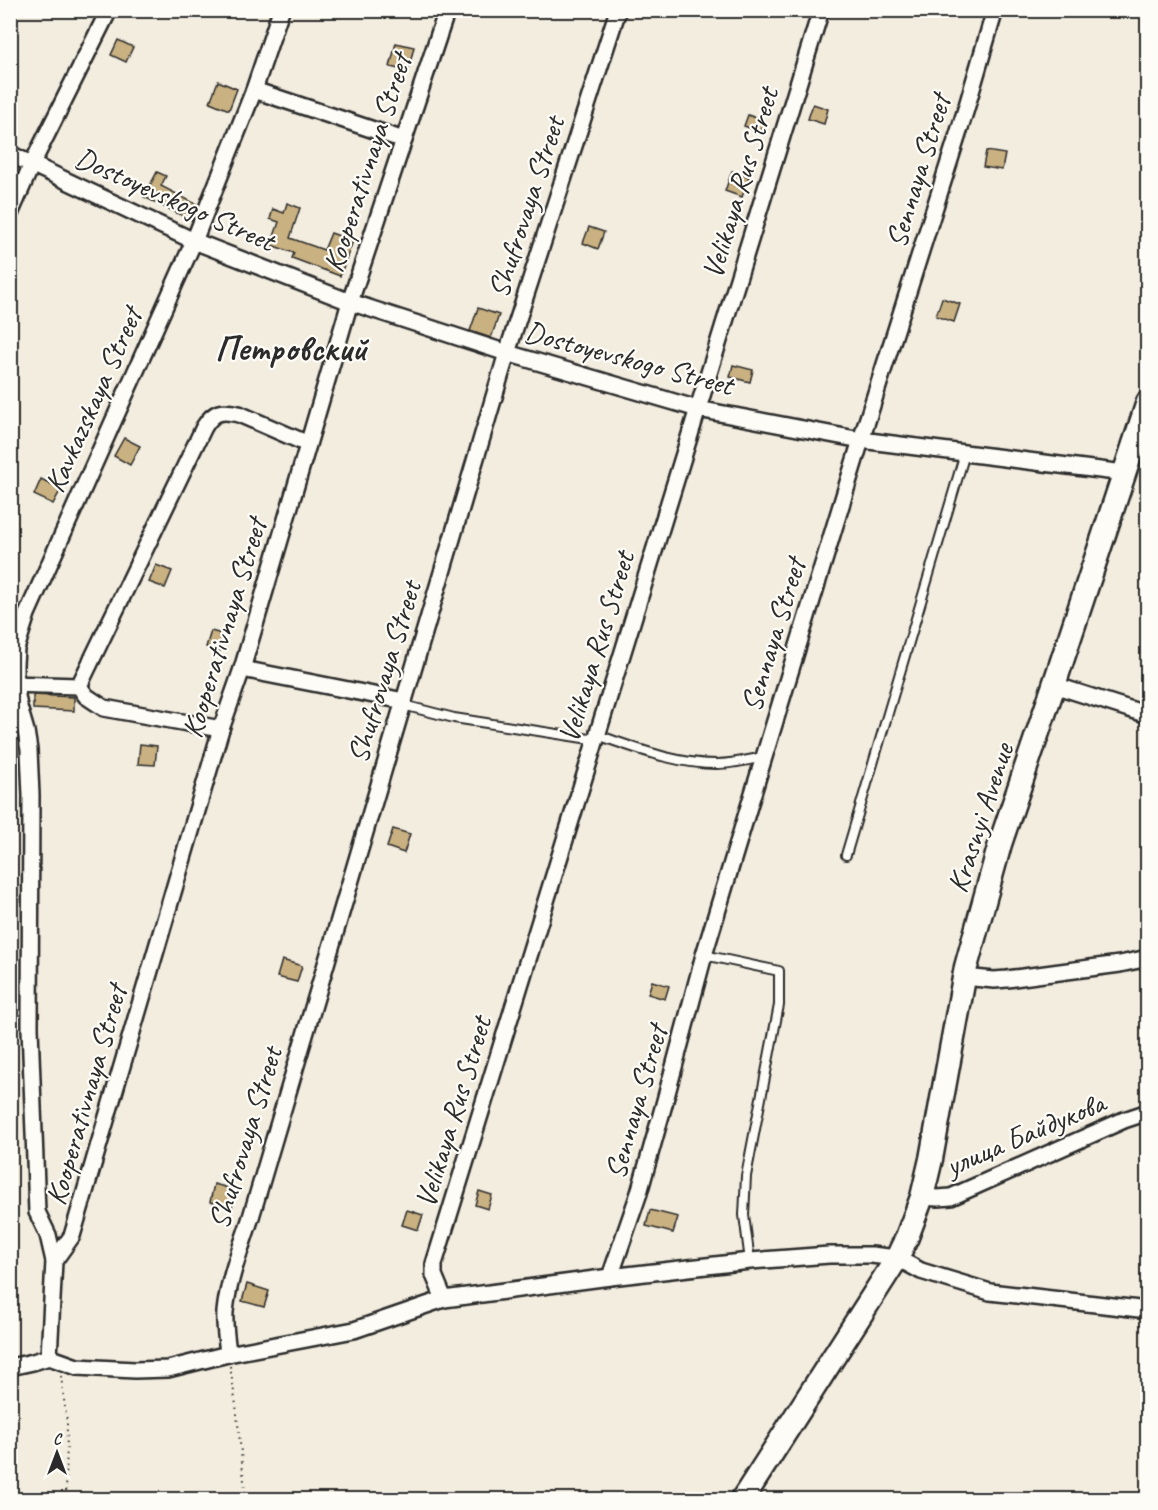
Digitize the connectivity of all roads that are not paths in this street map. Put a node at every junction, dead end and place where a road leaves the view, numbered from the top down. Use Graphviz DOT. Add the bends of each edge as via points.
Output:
graph roads {
  1 [pos="109,10"];
  2 [pos="281,10"];
  3 [pos="447,10"];
  4 [pos="618,10"];
  5 [pos="821,10"];
  6 [pos="995,10"];
  7 [pos="254,90"];
  8 [pos="404,140"];
  9 [pos="10,154"];
  10 [pos="32,164"];
  11 [pos="10,214"];
  12 [pos="194,242"];
  13 [pos="350,302"];
  14 [pos="507,353"];
  15 [pos="1148,402"];
  16 [pos="698,409"];
  17 [pos="861,440"];
  18 [pos="308,444"];
  19 [pos="965,453"];
  20 [pos="1124,472"];
  21 [pos="242,669"];
  22 [pos="13,684"];
  23 [pos="1054,685"];
  24 [pos="79,686"];
  25 [pos="404,703"];
  26 [pos="1148,715"];
  27 [pos="221,729"];
  28 [pos="596,738"];
  29 [pos="764,757"];
  30 [pos="846,855"];
  31 [pos="704,955"];
  32 [pos="1148,958"];
  33 [pos="964,977"];
  34 [pos="1148,1112"];
  35 [pos="922,1197"];
  36 [pos="897,1258"];
  37 [pos="54,1261"];
  38 [pos="750,1261"];
  39 [pos="610,1277"];
  40 [pos="444,1299"];
  41 [pos="1148,1310"];
  42 [pos="228,1354"];
  43 [pos="54,1359"];
  44 [pos="10,1367"];
  45 [pos="742,1500"];
  1 -- 10 [label="street"];
  2 -- 7 [label="street, Kavkazskaya Street"];
  3 -- 8 [label="street, Kooperativnaya Street"];
  4 -- 14 [label="street, Shufrovaya Street"];
  5 -- 16 [label="street, Velikaya Rus Street"];
  6 -- 17 [label="street, Sennaya Street"];
  7 -- 8 [label="street"];
  7 -- 12 [label="street, Kavkazskaya Street"];
  8 -- 13 [label="street, Kooperativnaya Street"];
  9 -- 10 [label="street, Dostoyevskogo Street"];
  10 -- 11 [label="street"];
  10 -- 12 [label="street, Dostoyevskogo Street"];
  12 -- 13 [label="street, Dostoyevskogo Street"];
  12 -- 22 [label="street, Kavkazskaya Street" via="27,614 16,649"];
  13 -- 14 [label="street, Dostoyevskogo Street"];
  13 -- 18 [label="street, Kooperativnaya Street"];
  14 -- 16 [label="street, Dostoyevskogo Street"];
  14 -- 25 [label="street, Shufrovaya Street"];
  15 -- 20 [label="street, Krasnyi Avenue"];
  16 -- 17 [label="street, Dostoyevskogo Street"];
  16 -- 28 [label="street, Velikaya Rus Street"];
  17 -- 19 [label="street, Dostoyevskogo Street"];
  17 -- 29 [label="street, Sennaya Street"];
  18 -- 21 [label="street, Kooperativnaya Street"];
  18 -- 24 [label="street" via="239,414 227,411 211,417"];
  19 -- 20 [label="street, Dostoyevskogo Street"];
  19 -- 30 [label="lane"];
  20 -- 23 [label="street, Krasnyi Avenue"];
  21 -- 25 [label="street"];
  21 -- 27 [label="street, Kooperativnaya Street"];
  22 -- 24 [label="street"];
  22 -- 37 [label="street, Kavkazskaya Street" via="29,750 30,1028 37,1212"];
  23 -- 26 [label="street"];
  23 -- 33 [label="street, Krasnyi Avenue" via="1000,844"];
  24 -- 27 [label="street" via="104,708"];
  25 -- 28 [label="lane" via="454,718"];
  25 -- 42 [label="street, Shufrovaya Street" via="236,1262 225,1313"];
  27 -- 37 [label="street, Kooperativnaya Street" via="72,1236"];
  28 -- 29 [label="lane" via="691,763 719,764"];
  28 -- 40 [label="street, Velikaya Rus Street" via="434,1264 434,1275"];
  29 -- 31 [label="street, Sennaya Street"];
  31 -- 38 [label="lane" via="779,971 779,1005 746,1176 744,1215"];
  31 -- 39 [label="street, Sennaya Street" via="639,1193"];
  32 -- 33 [label="street" via="1007,979"];
  33 -- 35 [label="street, Krasnyi Avenue"];
  34 -- 35 [label="street, улица Байдукова" via="951,1197"];
  35 -- 36 [label="street, Krasnyi Avenue"];
  36 -- 38 [label="street" via="828,1255"];
  36 -- 41 [label="street" via="921,1271 990,1292"];
  36 -- 45 [label="street, Krasnyi Avenue"];
  37 -- 43 [label="street, Kavkazskaya Street"];
  38 -- 39 [label="street"];
  39 -- 40 [label="street"];
  40 -- 42 [label="street" via="354,1330"];
  42 -- 43 [label="street" via="168,1369 135,1370 77,1367"];
  43 -- 44 [label="street"];
}
